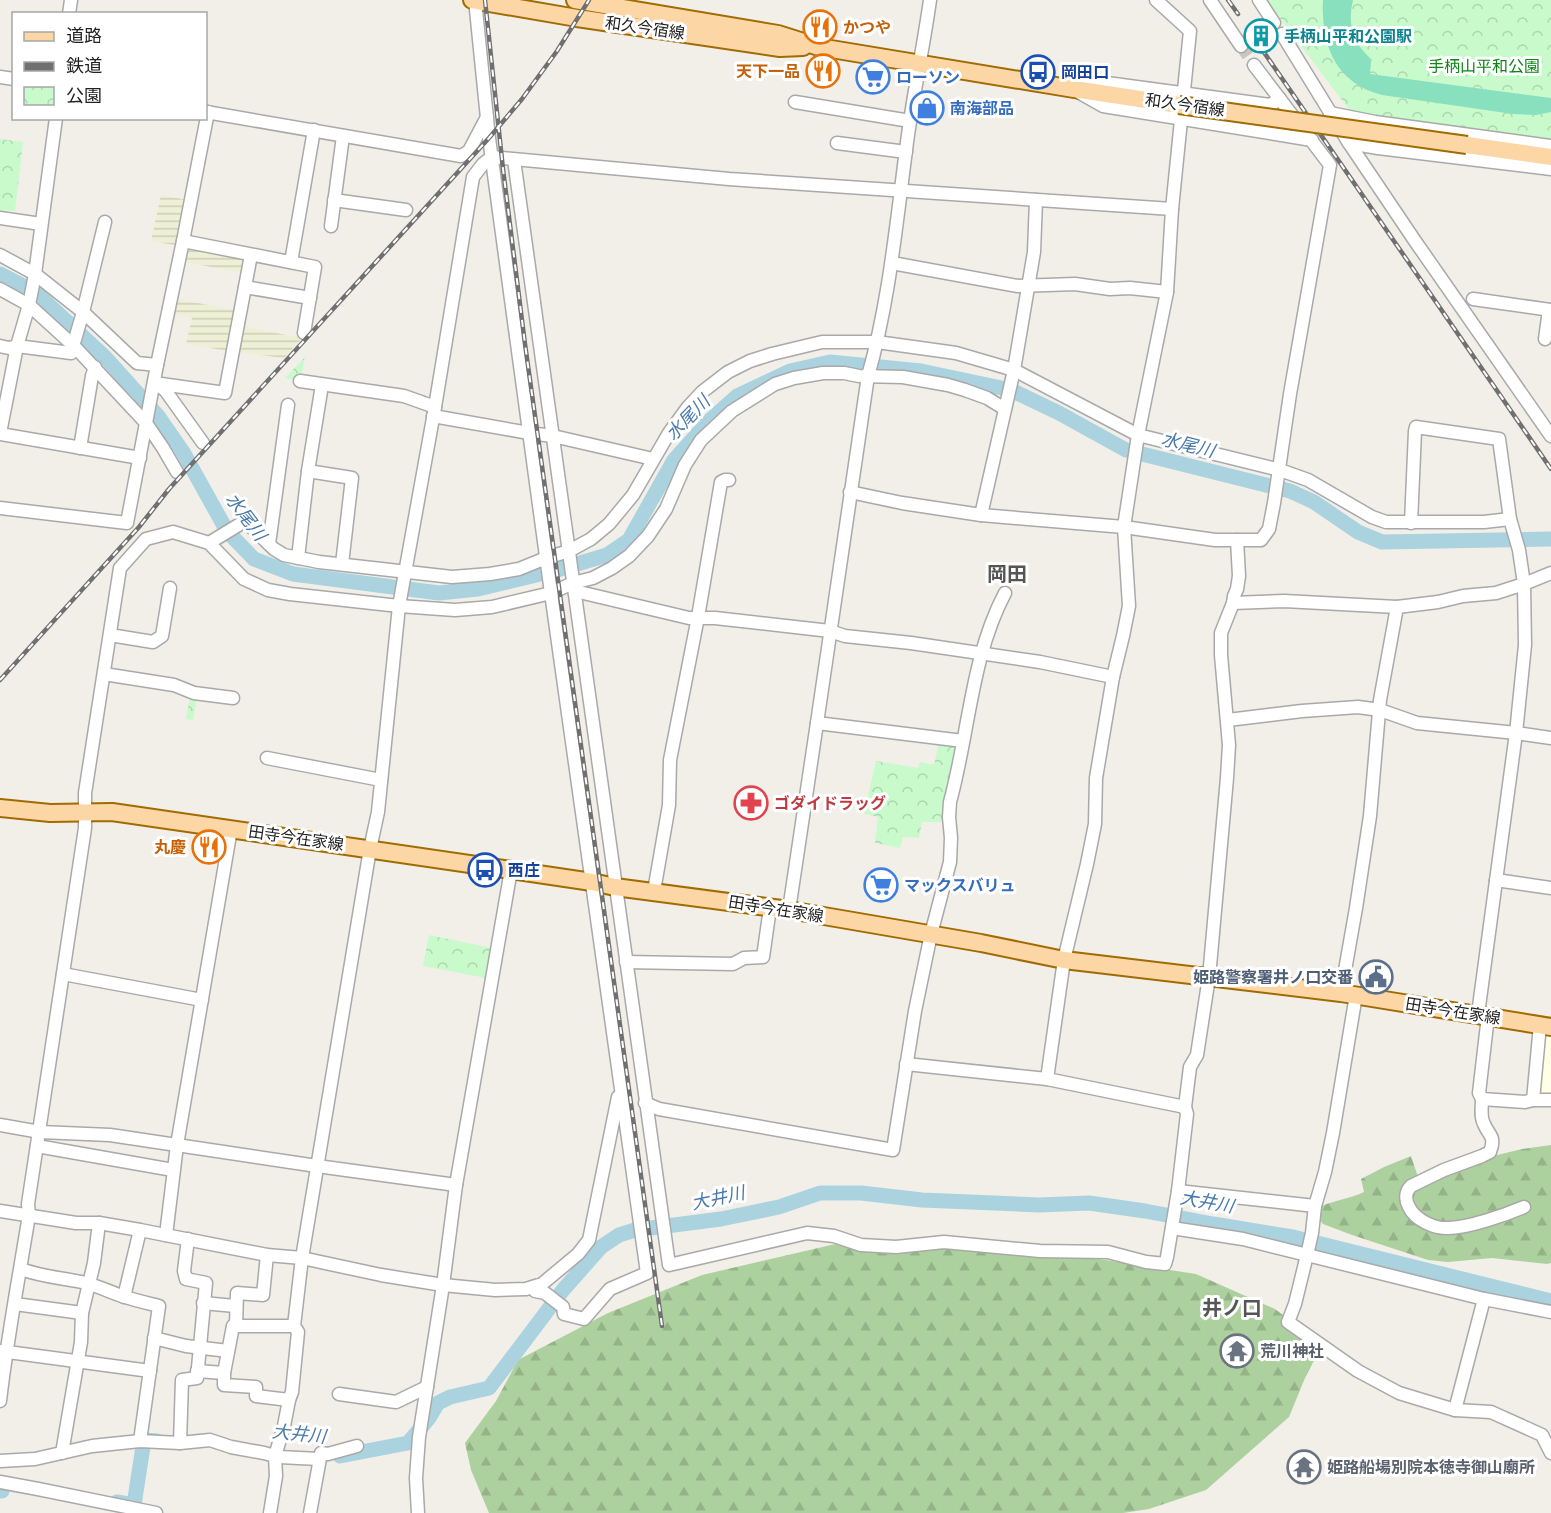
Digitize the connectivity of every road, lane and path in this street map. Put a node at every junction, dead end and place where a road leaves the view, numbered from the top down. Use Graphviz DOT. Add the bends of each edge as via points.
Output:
graph roads {
  1 [pos="474,0"];
  2 [pos="575,0"];
  3 [pos="930,0"];
  4 [pos="1156,0"];
  5 [pos="1210,0"];
  6 [pos="1259,0"];
  7 [pos="1274,23"];
  8 [pos="1281,34"];
  9 [pos="1241,45"];
  10 [pos="819,47"];
  11 [pos="921,64"];
  12 [pos="1254,65"];
  13 [pos="1280,99"];
  14 [pos="795,102"];
  15 [pos="1182,106"];
  16 [pos="207,112"];
  17 [pos="1330,113"];
  18 [pos="487,117"];
  19 [pos="56,120"];
  20 [pos="206,120"];
  21 [pos="910,121"];
  22 [pos="314,130"];
  23 [pos="343,136"];
  24 [pos="1312,140"];
  25 [pos="837,143"];
  26 [pos="1349,143"];
  27 [pos="1551,146"];
  28 [pos="906,152"];
  29 [pos="492,157"];
  30 [pos="1551,158"];
  31 [pos="514,160"];
  32 [pos="1551,169"];
  33 [pos="901,191"];
  34 [pos="334,200"];
  35 [pos="1036,200"];
  36 [pos="1172,209"];
  37 [pos="405,210"];
  38 [pos="0,218"];
  39 [pos="105,222"];
  40 [pos="41,224"];
  41 [pos="331,226"];
  42 [pos="183,241"];
  43 [pos="0,255"];
  44 [pos="251,255"];
  45 [pos="291,262"];
  46 [pos="892,263"];
  47 [pos="35,274"];
  48 [pos="1028,286"];
  49 [pos="245,287"];
  50 [pos="0,289"];
  51 [pos="1167,292"];
  52 [pos="310,298"];
  53 [pos="1473,299"];
  54 [pos="29,305"];
  55 [pos="1550,310"];
  56 [pos="83,312"];
  57 [pos="304,333"];
  58 [pos="1545,339"];
  59 [pos="878,342"];
  60 [pos="0,346"];
  61 [pos="16,346"];
  62 [pos="74,346"];
  63 [pos="157,365"];
  64 [pos="94,367"];
  65 [pos="1014,370"];
  66 [pos="868,376"];
  67 [pos="300,381"];
  68 [pos="154,383"];
  69 [pos="322,385"];
  70 [pos="288,405"];
  71 [pos="1005,409"];
  72 [pos="434,411"];
  73 [pos="146,423"];
  74 [pos="0,433"];
  75 [pos="529,434"];
  76 [pos="1138,435"];
  77 [pos="553,436"];
  78 [pos="1551,436"];
  79 [pos="203,443"];
  80 [pos="80,448"];
  81 [pos="140,458"];
  82 [pos="653,459"];
  83 [pos="1280,470"];
  84 [pos="177,471"];
  85 [pos="308,471"];
  86 [pos="729,480"];
  87 [pos="850,492"];
  88 [pos="0,508"];
  89 [pos="981,515"];
  90 [pos="1510,519"];
  91 [pos="1411,523"];
  92 [pos="1124,527"];
  93 [pos="1237,540"];
  94 [pos="209,543"];
  95 [pos="268,544"];
  96 [pos="569,551"];
  97 [pos="298,558"];
  98 [pos="546,558"];
  99 [pos="342,564"];
  100 [pos="406,571"];
  101 [pos="1551,573"];
  102 [pos="1524,584"];
  103 [pos="574,587"];
  104 [pos="170,588"];
  105 [pos="551,593"];
  106 [pos="1005,593"];
  107 [pos="1233,603"];
  108 [pos="399,606"];
  109 [pos="1396,607"];
  110 [pos="698,617"];
  111 [pos="830,631"];
  112 [pos="110,635"];
  113 [pos="981,653"];
  114 [pos="104,674"];
  115 [pos="1113,677"];
  116 [pos="233,698"];
  117 [pos="1380,710"];
  118 [pos="1228,720"];
  119 [pos="818,723"];
  120 [pos="1516,733"];
  121 [pos="1551,738"];
  122 [pos="963,741"];
  123 [pos="267,758"];
  124 [pos="381,780"];
  125 [pos="0,808"];
  126 [pos="85,813"];
  127 [pos="231,829"];
  128 [pos="370,849"];
  129 [pos="511,870"];
  130 [pos="1496,880"];
  131 [pos="592,882"];
  132 [pos="615,887"];
  133 [pos="1551,888"];
  134 [pos="654,891"];
  135 [pos="770,908"];
  136 [pos="789,910"];
  137 [pos="931,934"];
  138 [pos="1064,960"];
  139 [pos="626,962"];
  140 [pos="63,974"];
  141 [pos="1209,977"];
  142 [pos="1349,994"];
  143 [pos="202,1000"];
  144 [pos="1483,1015"];
  145 [pos="1546,1026"];
  146 [pos="906,1064"];
  147 [pos="1047,1079"];
  148 [pos="620,1086"];
  149 [pos="1482,1099"];
  150 [pos="1533,1100"];
  151 [pos="1551,1100"];
  152 [pos="645,1103"];
  153 [pos="1185,1107"];
  154 [pos="0,1125"];
  155 [pos="40,1132"];
  156 [pos="177,1145"];
  157 [pos="38,1146"];
  158 [pos="317,1167"];
  159 [pos="173,1170"];
  160 [pos="456,1185"];
  161 [pos="1178,1191"];
  162 [pos="1315,1206"];
  163 [pos="1524,1208"];
  164 [pos="0,1212"];
  165 [pos="29,1215"];
  166 [pos="99,1223"];
  167 [pos="1172,1228"];
  168 [pos="140,1230"];
  169 [pos="166,1235"];
  170 [pos="188,1239"];
  171 [pos="267,1255"];
  172 [pos="1307,1255"];
  173 [pos="667,1257"];
  174 [pos="302,1258"];
  175 [pos="646,1263"];
  176 [pos="21,1269"];
  177 [pos="89,1284"];
  178 [pos="443,1285"];
  179 [pos="533,1287"];
  180 [pos="124,1297"];
  181 [pos="1484,1299"];
  182 [pos="203,1303"];
  183 [pos="15,1304"];
  184 [pos="235,1306"];
  185 [pos="1551,1312"];
  186 [pos="82,1313"];
  187 [pos="236,1326"];
  188 [pos="294,1326"];
  189 [pos="154,1338"];
  190 [pos="200,1348"];
  191 [pos="228,1351"];
  192 [pos="3,1352"];
  193 [pos="77,1361"];
  194 [pos="150,1371"];
  195 [pos="198,1371"];
  196 [pos="224,1373"];
  197 [pos="427,1387"];
  198 [pos="339,1394"];
  199 [pos="289,1400"];
  200 [pos="0,1401"];
  201 [pos="1455,1410"];
  202 [pos="1546,1435"];
  203 [pos="140,1441"];
  204 [pos="180,1443"];
  205 [pos="357,1446"];
  206 [pos="62,1453"];
  207 [pos="1551,1453"];
  208 [pos="274,1455"];
  209 [pos="319,1459"];
  210 [pos="0,1461"];
  211 [pos="0,1482"];
  212 [pos="156,1513"];
  213 [pos="270,1513"];
  214 [pos="310,1513"];
  215 [pos="418,1513"];
  1 -- 10 [label="main road, 和久今宿線" via="780,48"];
  1 -- 18 [label="street"];
  2 -- 10 [label="main road, 和久今宿線" via="778,34"];
  3 -- 11 [label="street"];
  4 -- 15 [label="street" via="1191,31"];
  5 -- 9 [label="street"];
  6 -- 7 [label="street"];
  8 -- 17 [label="street"];
  10 -- 11 [label="main road, 和久今宿線"];
  11 -- 15 [label="main road, 和久今宿線"];
  11 -- 21 [label="street"];
  12 -- 13 [label="street"];
  13 -- 15 [label="street" via="1270,105"];
  13 -- 24 [label="street"];
  14 -- 21 [label="street"];
  15 -- 24 [label="street"];
  15 -- 30 [label="main road, 和久今宿線, bridge"];
  15 -- 36 [label="street"];
  16 -- 22 [label="street"];
  17 -- 26 [label="street"];
  17 -- 27 [label="street"];
  18 -- 23 [label="street" via="469,151 461,156"];
  18 -- 29 [label="street"];
  19 -- 40 [label="street"];
  20 -- 42 [label="street"];
  21 -- 28 [label="street"];
  22 -- 23 [label="street"];
  22 -- 45 [label="street"];
  23 -- 34 [label="street"];
  24 -- 83 [label="street" via="1330,165"];
  25 -- 28 [label="street"];
  26 -- 32 [label="street"];
  26 -- 78 [label="street"];
  28 -- 33 [label="street"];
  29 -- 31 [label="street"];
  29 -- 72 [label="street" via="473,177"];
  29 -- 75 [label="street"];
  31 -- 33 [label="street"];
  31 -- 77 [label="street"];
  33 -- 35 [label="street"];
  33 -- 46 [label="street"];
  34 -- 37 [label="street"];
  34 -- 41 [label="street"];
  35 -- 36 [label="street"];
  35 -- 48 [label="street"];
  36 -- 51 [label="street"];
  38 -- 40 [label="street"];
  39 -- 56 [label="street"];
  40 -- 47 [label="street"];
  42 -- 44 [label="street"];
  42 -- 63 [label="street"];
  43 -- 47 [label="street"];
  44 -- 45 [label="street"];
  44 -- 49 [label="street"];
  45 -- 52 [label="street" via="315,267"];
  46 -- 48 [label="street"];
  46 -- 59 [label="street"];
  47 -- 54 [label="street"];
  47 -- 56 [label="street"];
  48 -- 51 [label="street" via="1075,284"];
  48 -- 65 [label="street"];
  49 -- 52 [label="street"];
  49 -- 68 [label="street" via="225,393"];
  50 -- 54 [label="street"];
  51 -- 76 [label="street"];
  52 -- 57 [label="street"];
  53 -- 55 [label="street"];
  54 -- 61 [label="street"];
  54 -- 62 [label="street"];
  55 -- 58 [label="street"];
  56 -- 62 [label="street"];
  56 -- 63 [label="street" via="138,363"];
  59 -- 65 [label="street" via="956,353"];
  59 -- 66 [label="street"];
  59 -- 82 [label="street" via="822,342 772,354 728,372 688,407"];
  60 -- 61 [label="street"];
  61 -- 62 [label="street" via="71,353"];
  61 -- 74 [label="street"];
  62 -- 64 [label="street"];
  63 -- 68 [label="street"];
  64 -- 73 [label="street"];
  64 -- 80 [label="street"];
  65 -- 71 [label="street"];
  65 -- 76 [label="street"];
  66 -- 71 [label="street" via="948,385 987,398"];
  66 -- 87 [label="street"];
  66 -- 103 [label="street" via="823,373 794,378 775,384 732,411 701,440 648,536 612,568"];
  67 -- 69 [label="street"];
  68 -- 73 [label="street"];
  68 -- 79 [label="street" via="165,390"];
  69 -- 72 [label="street" via="404,396"];
  69 -- 85 [label="street"];
  70 -- 95 [label="street"];
  71 -- 89 [label="street"];
  72 -- 75 [label="street"];
  72 -- 100 [label="street"];
  73 -- 81 [label="street"];
  73 -- 84 [label="street"];
  74 -- 80 [label="street"];
  75 -- 77 [label="street"];
  75 -- 98 [label="street"];
  76 -- 83 [label="street"];
  76 -- 92 [label="street"];
  77 -- 82 [label="street"];
  77 -- 96 [label="street"];
  80 -- 81 [label="street"];
  81 -- 88 [label="street" via="127,523"];
  82 -- 96 [label="street" via="633,495 609,524"];
  83 -- 91 [label="street" via="1308,480 1372,517"];
  83 -- 93 [label="street" via="1269,529 1261,540"];
  85 -- 97 [label="street"];
  85 -- 99 [label="street" via="352,478"];
  86 -- 110 [label="street" via="721,482"];
  87 -- 89 [label="street"];
  87 -- 111 [label="street"];
  89 -- 92 [label="street"];
  90 -- 91 [label="street"];
  90 -- 91 [label="street" via="1499,439 1416,427"];
  90 -- 102 [label="street"];
  92 -- 93 [label="street"];
  92 -- 115 [label="street" via="1129,606"];
  93 -- 107 [label="street" via="1239,576"];
  94 -- 95 [label="street" via="245,521"];
  94 -- 108 [label="street" via="244,579 268,590"];
  94 -- 112 [label="street" via="173,532 146,539 120,568"];
  95 -- 97 [label="street" via="284,555"];
  96 -- 98 [label="street"];
  96 -- 103 [label="street"];
  97 -- 99 [label="street"];
  98 -- 100 [label="street" via="490,574 452,577"];
  98 -- 105 [label="street"];
  99 -- 100 [label="street"];
  100 -- 108 [label="street"];
  101 -- 102 [label="street"];
  102 -- 109 [label="street" via="1496,593"];
  102 -- 120 [label="street" via="1525,645"];
  103 -- 105 [label="street"];
  103 -- 110 [label="street" via="689,618"];
  103 -- 132 [label="street"];
  104 -- 112 [label="street" via="162,636 153,642"];
  105 -- 108 [label="street" via="492,607 455,610"];
  105 -- 131 [label="street"];
  106 -- 113 [label="street"];
  107 -- 109 [label="street" via="1284,601"];
  107 -- 118 [label="street" via="1221,633"];
  108 -- 124 [label="street"];
  109 -- 117 [label="street"];
  110 -- 111 [label="street"];
  110 -- 134 [label="street" via="670,760 669,805"];
  111 -- 113 [label="street"];
  111 -- 119 [label="street"];
  112 -- 114 [label="street"];
  113 -- 115 [label="street"];
  113 -- 122 [label="street"];
  114 -- 116 [label="street"];
  114 -- 126 [label="street"];
  115 -- 138 [label="street" via="1096,778 1095,824"];
  117 -- 118 [label="street" via="1358,707"];
  117 -- 120 [label="street" via="1417,723"];
  117 -- 142 [label="street"];
  118 -- 141 [label="street"];
  119 -- 122 [label="street"];
  119 -- 136 [label="street"];
  120 -- 121 [label="street"];
  120 -- 130 [label="street"];
  122 -- 137 [label="street" via="950,802 950,862"];
  123 -- 124 [label="street"];
  124 -- 128 [label="street"];
  125 -- 126 [label="main road, 田寺今在家線"];
  126 -- 127 [label="main road, 田寺今在家線" via="112,812"];
  126 -- 140 [label="street"];
  127 -- 128 [label="main road, 田寺今在家線"];
  127 -- 143 [label="street"];
  128 -- 129 [label="main road, 田寺今在家線"];
  128 -- 158 [label="street"];
  129 -- 131 [label="main road, 田寺今在家線"];
  129 -- 160 [label="street"];
  130 -- 133 [label="street"];
  130 -- 144 [label="street"];
  131 -- 132 [label="main road, 田寺今在家線"];
  131 -- 148 [label="street"];
  132 -- 134 [label="main road, 田寺今在家線"];
  132 -- 139 [label="street"];
  134 -- 135 [label="main road, 田寺今在家線"];
  135 -- 136 [label="main road, 田寺今在家線"];
  135 -- 139 [label="street" via="763,957 744,958 733,964"];
  136 -- 137 [label="main road, 田寺今在家線"];
  137 -- 138 [label="main road, 田寺今在家線"];
  137 -- 146 [label="street"];
  138 -- 141 [label="main road, 田寺今在家線"];
  138 -- 147 [label="street"];
  139 -- 152 [label="street"];
  140 -- 143 [label="street"];
  140 -- 155 [label="street"];
  141 -- 142 [label="main road, 田寺今在家線"];
  141 -- 153 [label="street"];
  142 -- 144 [label="main road, 田寺今在家線"];
  142 -- 162 [label="street" via="1333,1132"];
  143 -- 156 [label="street"];
  144 -- 145 [label="main road, 田寺今在家線"];
  144 -- 149 [label="street" via="1479,1093"];
  145 -- 150 [label="street"];
  146 -- 147 [label="street"];
  146 -- 152 [label="street" via="893,1150 659,1109"];
  147 -- 153 [label="street"];
  148 -- 175 [label="street"];
  148 -- 179 [label="street" via="589,1240 543,1284"];
  149 -- 150 [label="street"];
  149 -- 163 [label="street" via="1484,1124 1493,1144 1490,1152 1411,1186 1406,1196 1408,1206 1421,1220 1447,1229"];
  150 -- 151 [label="street"];
  152 -- 173 [label="street"];
  153 -- 161 [label="street"];
  154 -- 155 [label="street"];
  155 -- 156 [label="street" via="110,1135"];
  155 -- 157 [label="street"];
  156 -- 158 [label="street"];
  156 -- 159 [label="street"];
  157 -- 159 [label="street"];
  157 -- 165 [label="street"];
  158 -- 160 [label="street"];
  158 -- 174 [label="street"];
  159 -- 169 [label="street"];
  160 -- 178 [label="street"];
  161 -- 162 [label="street"];
  161 -- 167 [label="street"];
  162 -- 172 [label="street"];
  164 -- 165 [label="street"];
  165 -- 166 [label="street"];
  165 -- 176 [label="street"];
  166 -- 168 [label="street"];
  166 -- 177 [label="street"];
  167 -- 172 [label="street" via="1243,1239"];
  167 -- 173 [label="street" via="1165,1264 1108,1252 1040,1251 944,1242 896,1247 861,1245 807,1233 669,1265"];
  168 -- 169 [label="street"];
  168 -- 180 [label="street"];
  169 -- 170 [label="street"];
  170 -- 171 [label="street"];
  170 -- 182 [label="street" via="184,1271 186,1279 206,1283"];
  171 -- 174 [label="street"];
  171 -- 184 [label="street" via="262,1295 237,1293"];
  172 -- 181 [label="street"];
  172 -- 201 [label="street" via="1288,1322 1358,1371 1399,1393"];
  173 -- 175 [label="street"];
  174 -- 178 [label="street"];
  174 -- 188 [label="street"];
  175 -- 179 [label="street" via="647,1273 610,1289 584,1319 564,1314 563,1307"];
  176 -- 177 [label="street"];
  176 -- 183 [label="street"];
  177 -- 180 [label="street"];
  177 -- 186 [label="street"];
  178 -- 179 [label="street" via="495,1290"];
  178 -- 197 [label="street"];
  180 -- 189 [label="street" via="159,1306"];
  181 -- 185 [label="street"];
  181 -- 201 [label="street"];
  182 -- 184 [label="street"];
  182 -- 190 [label="street"];
  183 -- 186 [label="street"];
  183 -- 192 [label="street"];
  184 -- 187 [label="street"];
  186 -- 193 [label="street"];
  187 -- 188 [label="street"];
  187 -- 191 [label="street"];
  188 -- 199 [label="street" via="298,1332"];
  189 -- 190 [label="street"];
  189 -- 194 [label="street"];
  190 -- 191 [label="street"];
  190 -- 195 [label="street"];
  191 -- 196 [label="street"];
  192 -- 193 [label="street"];
  192 -- 200 [label="street"];
  193 -- 194 [label="street"];
  193 -- 206 [label="street"];
  194 -- 203 [label="street"];
  195 -- 196 [label="street"];
  195 -- 204 [label="street" via="197,1378 182,1380"];
  196 -- 199 [label="street" via="224,1385 256,1387 256,1396"];
  197 -- 198 [label="street" via="396,1402"];
  197 -- 215 [label="street" via="417,1457"];
  199 -- 208 [label="street"];
  201 -- 202 [label="street" via="1491,1412"];
  202 -- 207 [label="street"];
  203 -- 204 [label="street"];
  203 -- 206 [label="street"];
  204 -- 208 [label="street" via="210,1440"];
  205 -- 209 [label="street" via="321,1453"];
  206 -- 210 [label="street"];
  208 -- 209 [label="street"];
  208 -- 213 [label="street" via="276,1476"];
  209 -- 214 [label="street"];
  211 -- 212 [label="street"];
}
